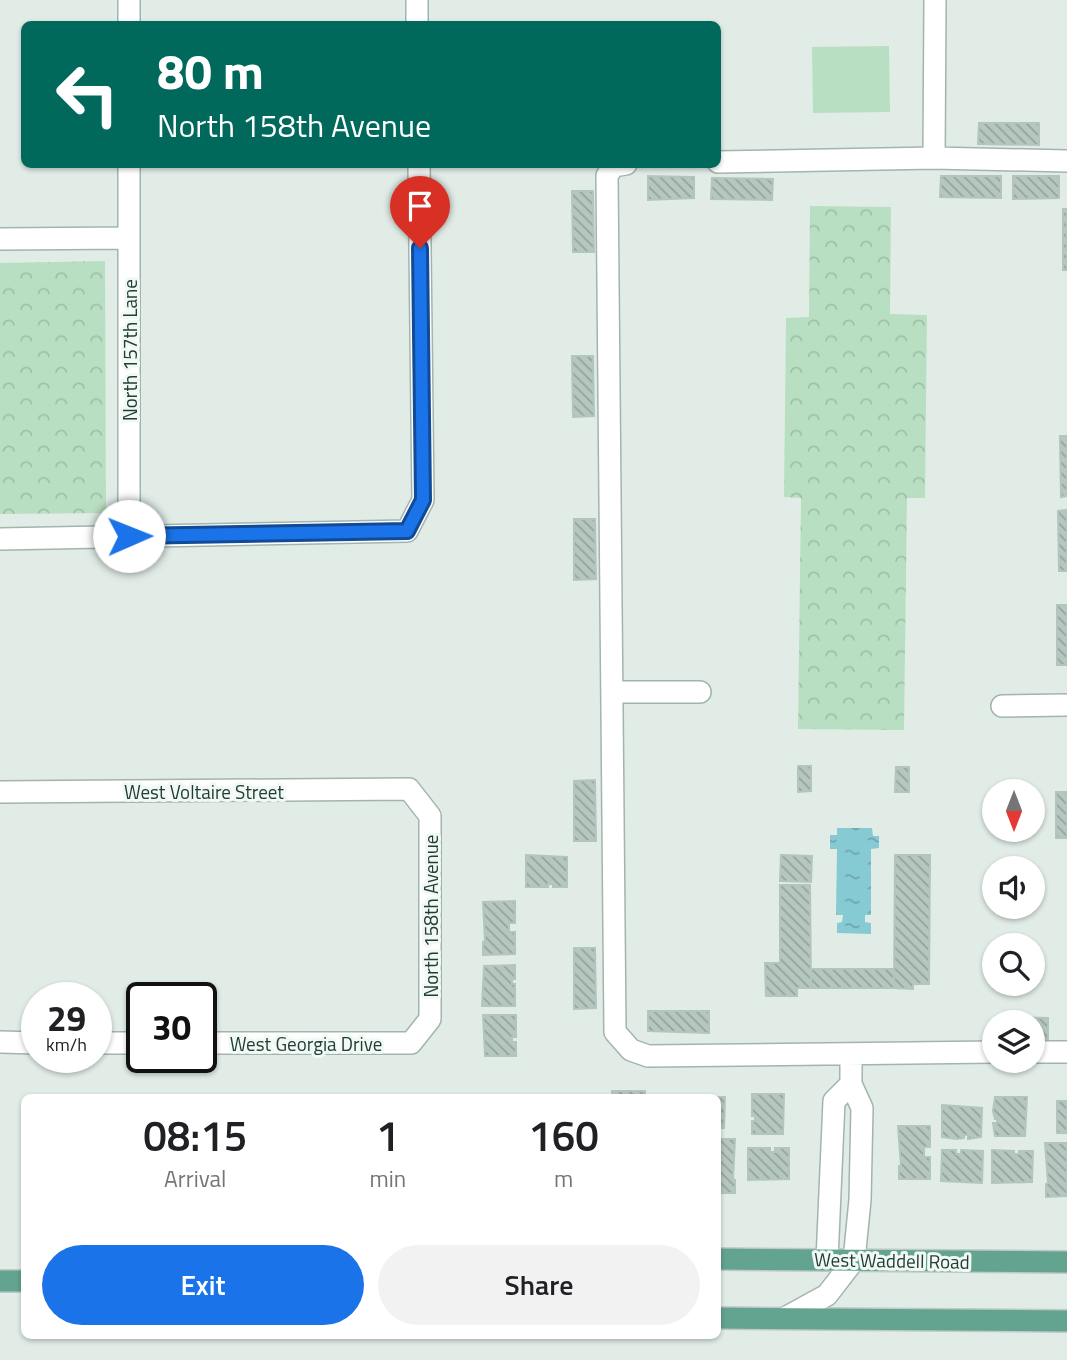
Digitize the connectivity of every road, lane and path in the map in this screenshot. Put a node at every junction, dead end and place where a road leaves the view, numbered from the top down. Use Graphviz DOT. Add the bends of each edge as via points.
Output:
graph roads {
  1 [pos="129,0"];
  2 [pos="417,0"];
  3 [pos="934,0"];
  4 [pos="129,21"];
  5 [pos="417,21"];
  6 [pos="934,158"];
  7 [pos="1067,161"];
  8 [pos="721,162"];
  9 [pos="129,168"];
  10 [pos="419,168"];
  11 [pos="612,168"];
  12 [pos="129,238"];
  13 [pos="0,239"];
  14 [pos="129,536"];
  15 [pos="0,539"];
  16 [pos="612,692"];
  17 [pos="700,692"];
  18 [pos="1067,705"];
  19 [pos="1002,706"];
  20 [pos="409,789"];
  21 [pos="0,792"];
  22 [pos="0,1042"];
  23 [pos="21,1042"];
  24 [pos="217,1043"];
  25 [pos="411,1043"];
  26 [pos="982,1052"];
  27 [pos="1045,1052"];
  28 [pos="1067,1052"];
  29 [pos="851,1054"];
  30 [pos="851,1084"];
  31 [pos="721,1259"];
  32 [pos="827,1259"];
  33 [pos="854,1259"];
  34 [pos="1067,1262"];
  35 [pos="0,1281"];
  36 [pos="21,1281"];
  37 [pos="721,1318"];
  38 [pos="785,1318"];
  39 [pos="1067,1321"];
  1 -- 4 [label="street"];
  2 -- 5 [label="street"];
  3 -- 6 [label="street"];
  6 -- 7 [label="street"];
  6 -- 8 [label="street"];
  9 -- 12 [label="street, North 157th Lane"];
  10 -- 14 [label="street" via="423,500 407,531"];
  11 -- 16 [label="street" via="607,176"];
  12 -- 13 [label="street"];
  12 -- 14 [label="street, North 157th Lane"];
  14 -- 15 [label="street"];
  16 -- 17 [label="street"];
  16 -- 29 [label="street" via="615,1032 631,1050 648,1056"];
  18 -- 19 [label="street"];
  20 -- 21 [label="street, West Voltaire Street"];
  20 -- 25 [label="street, North 158th Avenue" via="430,816 430,1019"];
  22 -- 23 [label="street"];
  24 -- 25 [label="street, West Georgia Drive"];
  26 -- 29 [label="street"];
  27 -- 28 [label="street"];
  29 -- 30 [label="street"];
  30 -- 32 [label="street" via="834,1101"];
  30 -- 33 [label="street" via="862,1108"];
  31 -- 32 [label="main road, West Waddell Road"];
  32 -- 33 [label="main road, West Waddell Road"];
  33 -- 34 [label="main road, West Waddell Road"];
  33 -- 38 [label="street" via="827,1295"];
  35 -- 36 [label="main road"];
  37 -- 38 [label="main road"];
  38 -- 39 [label="main road"];
}
